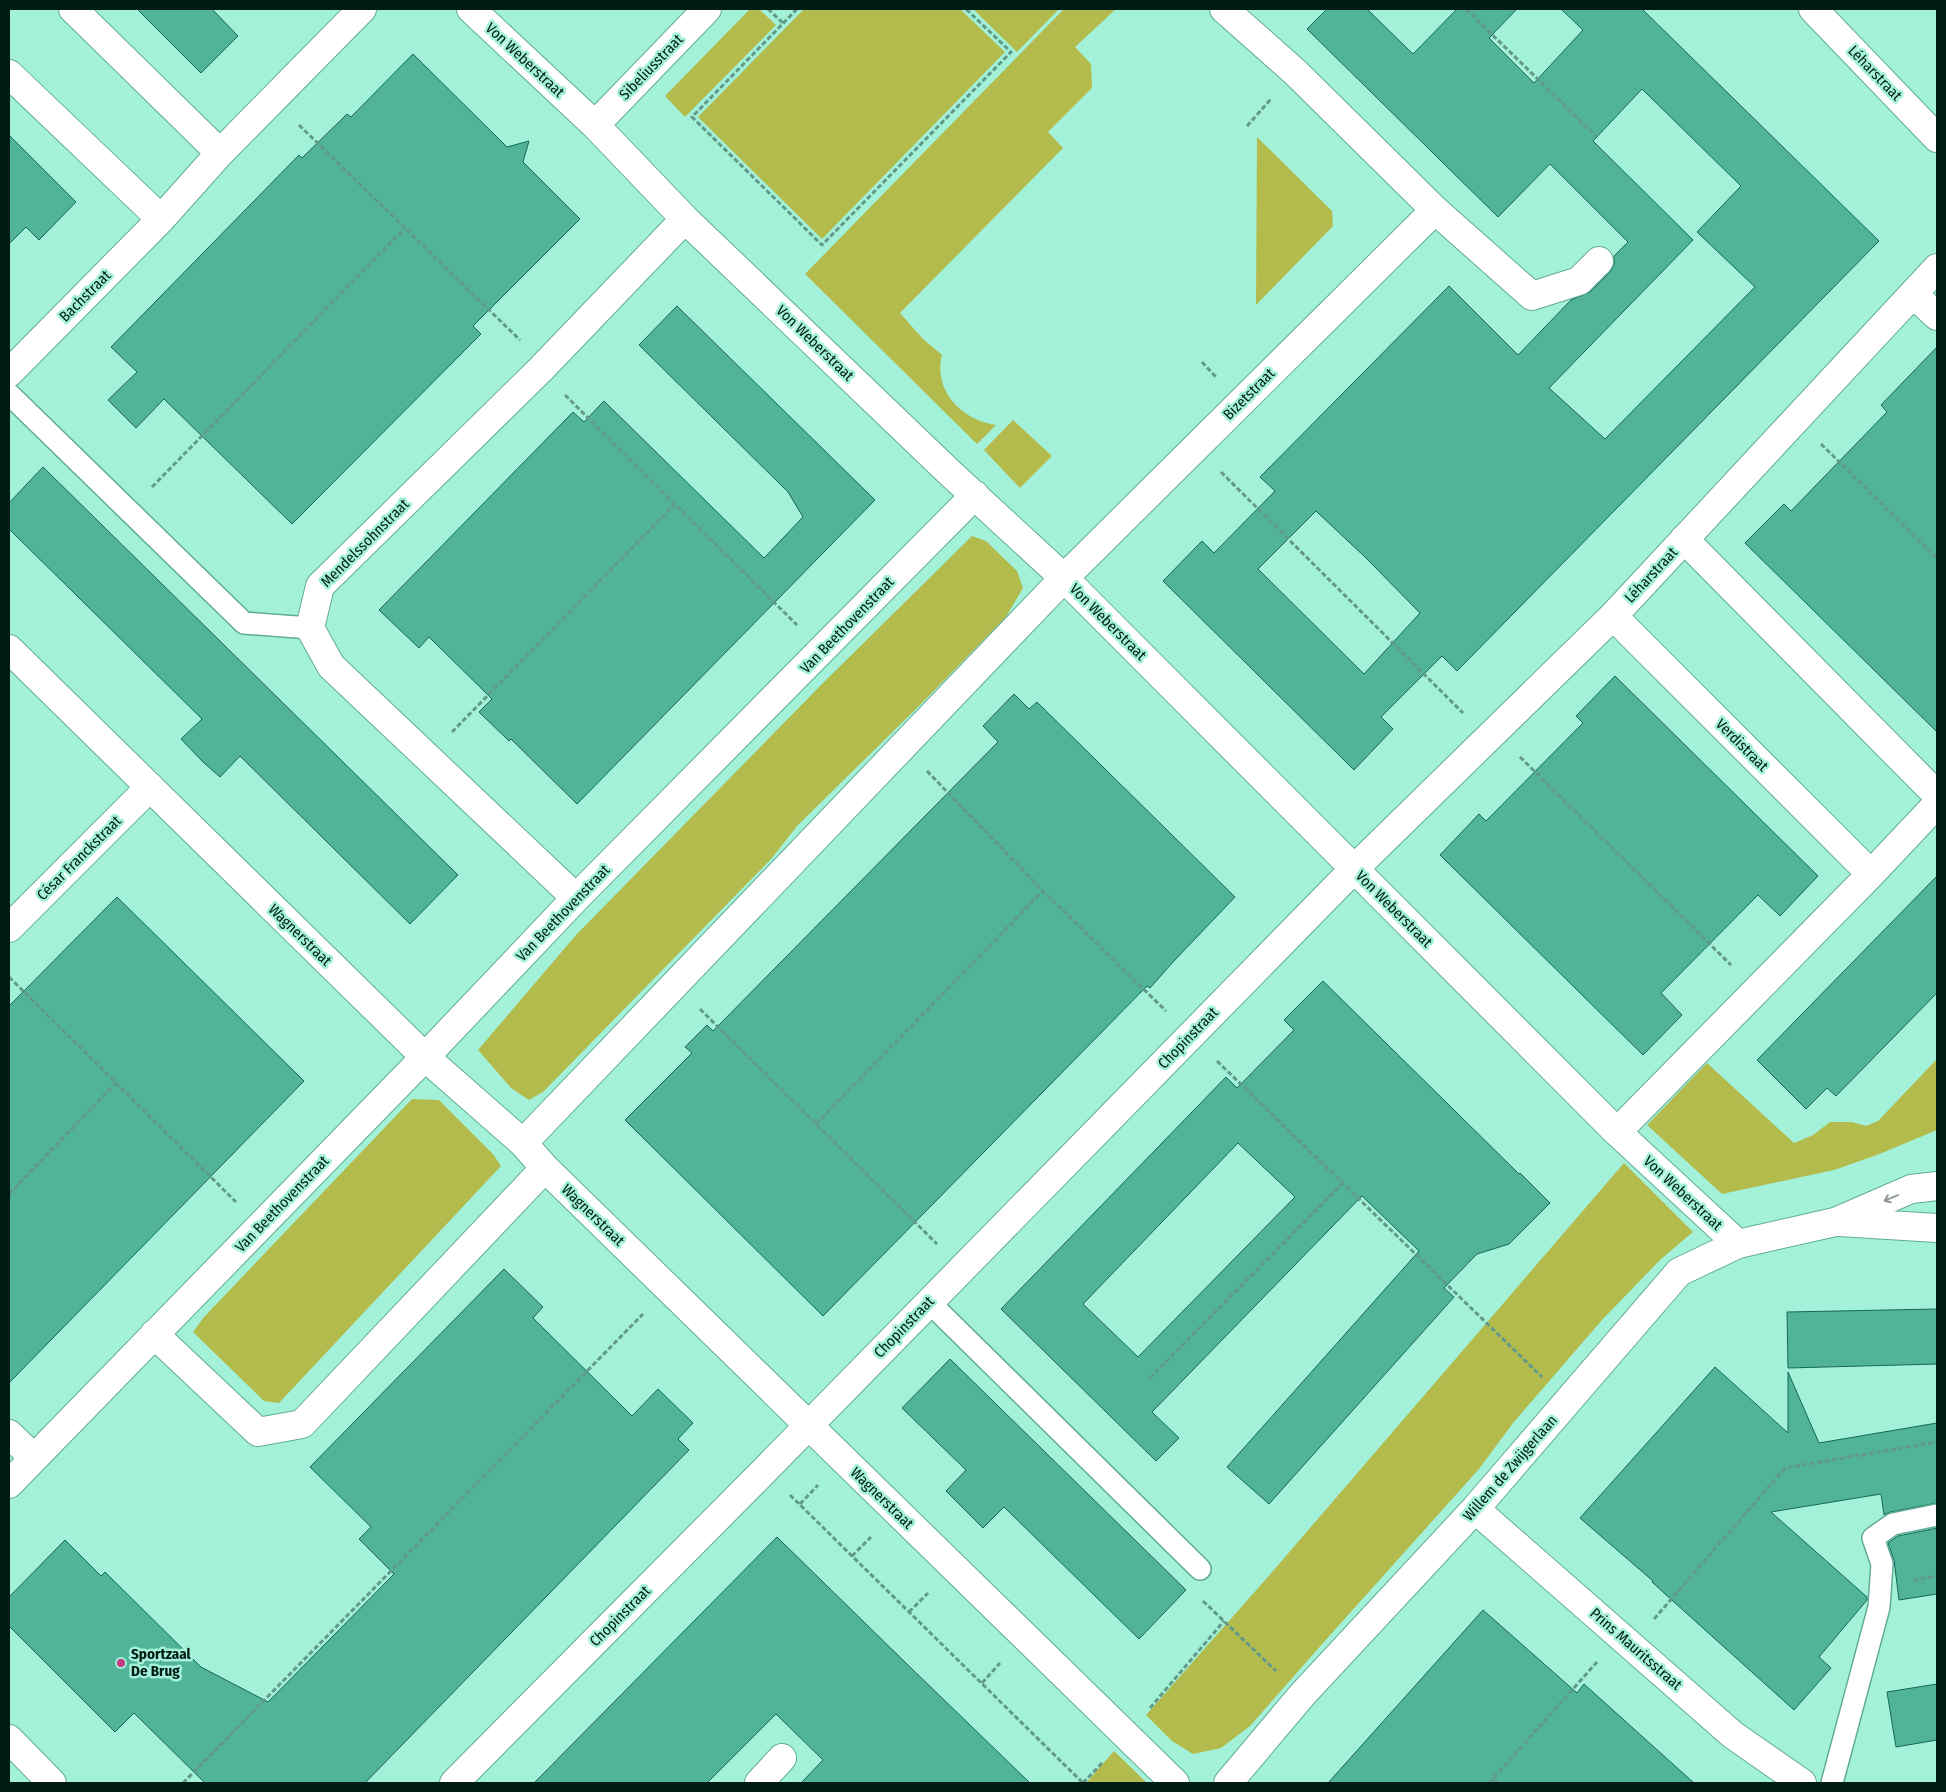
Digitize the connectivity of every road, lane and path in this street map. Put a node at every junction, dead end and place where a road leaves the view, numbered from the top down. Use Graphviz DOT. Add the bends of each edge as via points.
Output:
graph roads {
  1 [pos="73,9"];
  2 [pos="362,9"];
  3 [pos="471,9"];
  4 [pos="707,9"];
  5 [pos="768,9"];
  6 [pos="798,9"];
  7 [pos="966,9"];
  8 [pos="1466,9"];
  9 [pos="1813,9"];
  10 [pos="1234,12"];
  11 [pos="783,23"];
  12 [pos="9,74"];
  13 [pos="273,100"];
  14 [pos="595,125"];
  15 [pos="1596,136"];
  16 [pos="1937,138"];
  17 [pos="220,153"];
  18 [pos="1435,210"];
  19 [pos="161,219"];
  20 [pos="685,219"];
  21 [pos="405,228"];
  22 [pos="1599,261"];
  23 [pos="1937,268"];
  24 [pos="1913,294"];
  25 [pos="1937,316"];
  26 [pos="542,367"];
  27 [pos="9,373"];
  28 [pos="9,394"];
  29 [pos="1796,420"];
  30 [pos="1196,447"];
  31 [pos="975,495"];
  32 [pos="675,504"];
  33 [pos="128,511"];
  34 [pos="1684,540"];
  35 [pos="1937,558"];
  36 [pos="1064,578"];
  37 [pos="1613,616"];
  38 [pos="310,628"];
  39 [pos="9,649"];
  40 [pos="823,650"];
  41 [pos="1492,735"];
  42 [pos="903,746"];
  43 [pos="428,758"];
  44 [pos="150,787"];
  45 [pos="1937,794"];
  46 [pos="1937,804"];
  47 [pos="1354,869"];
  48 [pos="1871,874"];
  49 [pos="1043,891"];
  50 [pos="576,898"];
  51 [pos="9,928"];
  52 [pos="9,977"];
  53 [pos="675,984"];
  54 [pos="1757,990"];
  55 [pos="1190,1036"];
  56 [pos="426,1057"];
  57 [pos="116,1084"];
  58 [pos="816,1124"];
  59 [pos="1617,1132"];
  60 [pos="523,1143"];
  61 [pos="545,1168"];
  62 [pos="1343,1183"];
  63 [pos="1937,1186"];
  64 [pos="9,1194"];
  65 [pos="1835,1222"];
  66 [pos="261,1226"];
  67 [pos="1937,1228"];
  68 [pos="1738,1244"];
  69 [pos="962,1268"];
  70 [pos="668,1288"];
  71 [pos="929,1302"];
  72 [pos="154,1334"];
  73 [pos="1150,1378"];
  74 [pos="1568,1402"];
  75 [pos="808,1425"];
  76 [pos="9,1434"];
  77 [pos="1937,1442"];
  78 [pos="34,1458"];
  79 [pos="765,1470"];
  80 [pos="9,1484"];
  81 [pos="1475,1509"];
  82 [pos="1937,1515"];
  83 [pos="1200,1569"];
  84 [pos="1224,1621"];
  85 [pos="1626,1640"];
  86 [pos="1302,1695"];
  87 [pos="1127,1736"];
  88 [pos="9,1739"];
  89 [pos="782,1758"];
  90 [pos="1493,1779"];
  91 [pos="52,1783"];
  92 [pos="183,1783"];
  93 [pos="454,1783"];
  94 [pos="759,1783"];
  95 [pos="1083,1783"];
  96 [pos="1175,1783"];
  97 [pos="1228,1783"];
  98 [pos="1489,1783"];
  99 [pos="1498,1783"];
  100 [pos="1802,1783"];
  101 [pos="1832,1783"];
  1 -- 17 [label="street"];
  2 -- 13 [label="street, Bachstraat"];
  3 -- 14 [label="street, Von Weberstraat"];
  4 -- 14 [label="street, Sibeliusstraat"];
  5 -- 11 [label="path"];
  6 -- 11 [label="path"];
  7 -- 11 [label="path" via="1011,52 822,245 692,117"];
  8 -- 15 [label="path"];
  9 -- 16 [label="street, Léharstraat"];
  10 -- 18 [label="street"];
  12 -- 19 [label="street"];
  13 -- 17 [label="street, Bachstraat"];
  13 -- 21 [label="path"];
  14 -- 20 [label="street, Von Weberstraat"];
  17 -- 19 [label="street, Bachstraat"];
  18 -- 22 [label="street" via="1532,296 1578,281"];
  18 -- 30 [label="street, Bizetstraat"];
  19 -- 27 [label="street, Bachstraat"];
  20 -- 26 [label="street, Mendelssohnstraat"];
  20 -- 31 [label="street, Von Weberstraat"];
  21 -- 26 [label="path"];
  21 -- 33 [label="path"];
  23 -- 24 [label="street, Léharstraat"];
  24 -- 25 [label="street"];
  24 -- 29 [label="street, Léharstraat"];
  26 -- 32 [label="path"];
  26 -- 38 [label="street, Mendelssohnstraat" via="320,586"];
  28 -- 33 [label="lane"];
  29 -- 34 [label="street, Léharstraat"];
  29 -- 35 [label="path"];
  30 -- 36 [label="street, Bizetstraat"];
  30 -- 41 [label="path"];
  31 -- 36 [label="street, Von Weberstraat"];
  31 -- 40 [label="street, Van Beethovenstraat"];
  32 -- 40 [label="path"];
  32 -- 43 [label="path"];
  33 -- 38 [label="lane" via="244,624"];
  34 -- 37 [label="street, Léharstraat"];
  34 -- 45 [label="street"];
  36 -- 42 [label="street"];
  36 -- 47 [label="street, Von Weberstraat"];
  37 -- 41 [label="street, Léharstraat"];
  37 -- 48 [label="street, Verdistraat"];
  38 -- 43 [label="street" via="331,666"];
  39 -- 44 [label="street, Wagnerstraat"];
  40 -- 50 [label="street, Van Beethovenstraat"];
  41 -- 47 [label="street, Léharstraat"];
  41 -- 54 [label="path"];
  42 -- 49 [label="path"];
  42 -- 53 [label="street"];
  43 -- 50 [label="street"];
  44 -- 51 [label="street, César Franckstraat"];
  44 -- 56 [label="street, Wagnerstraat"];
  46 -- 48 [label="street"];
  47 -- 55 [label="street, Chopinstraat"];
  47 -- 59 [label="street, Von Weberstraat"];
  48 -- 54 [label="street"];
  49 -- 55 [label="path"];
  49 -- 58 [label="path"];
  50 -- 56 [label="street, Van Beethovenstraat"];
  52 -- 57 [label="path"];
  53 -- 58 [label="path"];
  53 -- 60 [label="street"];
  54 -- 59 [label="street"];
  55 -- 62 [label="path"];
  55 -- 69 [label="street, Chopinstraat"];
  56 -- 60 [label="street, Wagnerstraat"];
  56 -- 66 [label="street, Van Beethovenstraat"];
  57 -- 64 [label="path"];
  57 -- 66 [label="path"];
  58 -- 69 [label="path"];
  59 -- 68 [label="street, Von Weberstraat"];
  60 -- 61 [label="street, Wagnerstraat"];
  61 -- 70 [label="street, Wagnerstraat"];
  61 -- 72 [label="street" via="302,1424 258,1432"];
  62 -- 73 [label="path"];
  62 -- 74 [label="path"];
  63 -- 65 [label="street, Willem de Zwijgerlaan, one-way" via="1911,1189"];
  65 -- 67 [label="street, Willem de Zwijgerlaan"];
  65 -- 68 [label="street, Willem de Zwijgerlaan"];
  66 -- 72 [label="street, Van Beethovenstraat"];
  68 -- 74 [label="street, Willem de Zwijgerlaan" via="1679,1272"];
  69 -- 71 [label="street, Chopinstraat"];
  70 -- 75 [label="street, Wagnerstraat"];
  70 -- 92 [label="path"];
  71 -- 75 [label="street, Chopinstraat"];
  71 -- 83 [label="lane"];
  72 -- 78 [label="street, Van Beethovenstraat"];
  74 -- 81 [label="street, Willem de Zwijgerlaan"];
  75 -- 79 [label="street, Chopinstraat"];
  75 -- 87 [label="street, Wagnerstraat"];
  76 -- 78 [label="street"];
  77 -- 85 [label="path" via="1785,1468"];
  78 -- 80 [label="street, Van Beethovenstraat"];
  79 -- 93 [label="street, Chopinstraat"];
  79 -- 95 [label="path"];
  81 -- 85 [label="street, Prins Mauritsstraat"];
  81 -- 86 [label="street, Willem de Zwijgerlaan"];
  82 -- 101 [label="lane" via="1893,1524 1873,1538 1882,1564 1879,1606"];
  83 -- 84 [label="path" via="1190,1588"];
  84 -- 86 [label="path"];
  84 -- 87 [label="path"];
  85 -- 90 [label="path"];
  85 -- 100 [label="street, Prins Mauritsstraat" via="1733,1735"];
  86 -- 97 [label="street, Willem de Zwijgerlaan"];
  87 -- 95 [label="path"];
  87 -- 96 [label="street, Wagnerstraat"];
  88 -- 91 [label="street"];
  89 -- 94 [label="street"];
  90 -- 98 [label="path"];
  90 -- 99 [label="path"];
}
